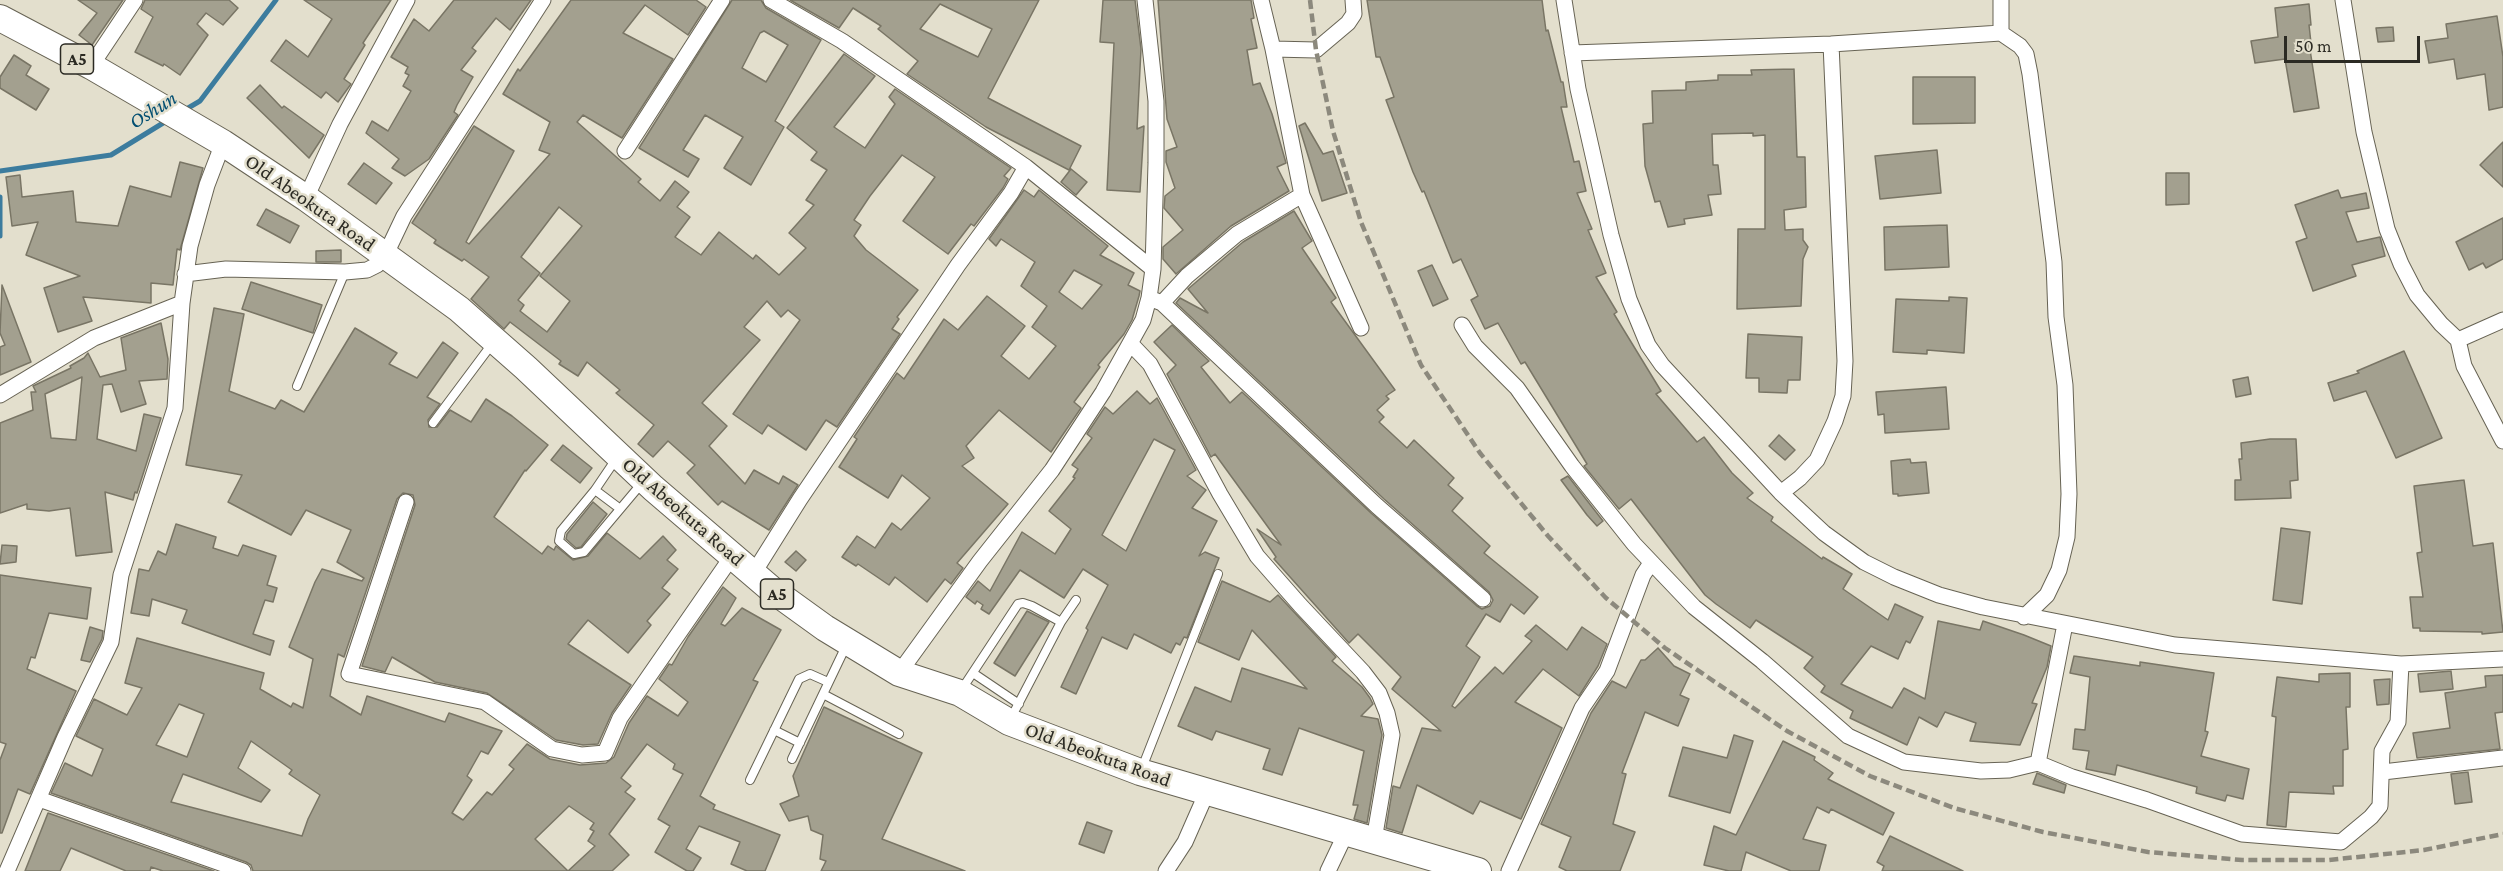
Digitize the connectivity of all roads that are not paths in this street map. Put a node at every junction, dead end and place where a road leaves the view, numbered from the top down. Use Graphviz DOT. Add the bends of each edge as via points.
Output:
graph roads {
  1 [pos="135,0"];
  2 [pos="407,0"];
  3 [pos="543,0"];
  4 [pos="722,0"];
  5 [pos="771,0"];
  6 [pos="1145,0"];
  7 [pos="1261,0"];
  8 [pos="1353,0"];
  9 [pos="1564,0"];
  10 [pos="2001,0"];
  11 [pos="2343,0"];
  12 [pos="0,18"];
  13 [pos="2001,33"];
  14 [pos="1831,44"];
  15 [pos="1273,49"];
  16 [pos="1572,53"];
  17 [pos="91,66"];
  18 [pos="224,143"];
  19 [pos="625,151"];
  20 [pos="1026,167"];
  21 [pos="1302,195"];
  22 [pos="306,198"];
  23 [pos="385,256"];
  24 [pos="1153,269"];
  25 [pos="345,272"];
  26 [pos="185,274"];
  27 [pos="1156,301"];
  28 [pos="182,303"];
  29 [pos="2503,320"];
  30 [pos="1462,325"];
  31 [pos="1361,328"];
  32 [pos="495,340"];
  33 [pos="2458,340"];
  34 [pos="1131,344"];
  35 [pos="297,386"];
  36 [pos="0,395"];
  37 [pos="434,423"];
  38 [pos="2503,441"];
  39 [pos="619,456"];
  40 [pos="645,480"];
  41 [pos="595,490"];
  42 [pos="1781,493"];
  43 [pos="406,502"];
  44 [pos="619,508"];
  45 [pos="733,555"];
  46 [pos="1651,563"];
  47 [pos="753,574"];
  48 [pos="1218,574"];
  49 [pos="1076,600"];
  50 [pos="1483,600"];
  51 [pos="2024,617"];
  52 [pos="1061,622"];
  53 [pos="2066,624"];
  54 [pos="848,642"];
  55 [pos="2503,659"];
  56 [pos="2401,664"];
  57 [pos="899,673"];
  58 [pos="828,682"];
  59 [pos="966,683"];
  60 [pos="823,694"];
  61 [pos="1014,713"];
  62 [pos="774,730"];
  63 [pos="899,734"];
  64 [pos="800,743"];
  65 [pos="2503,758"];
  66 [pos="792,759"];
  67 [pos="2038,763"];
  68 [pos="1140,772"];
  69 [pos="2383,772"];
  70 [pos="750,780"];
  71 [pos="1207,792"];
  72 [pos="39,799"];
  73 [pos="1346,833"];
  74 [pos="1374,840"];
  75 [pos="7,871"];
  76 [pos="243,871"];
  77 [pos="1166,871"];
  78 [pos="1328,871"];
  79 [pos="1478,871"];
  80 [pos="1509,871"];
  1 -- 17 [label="street"];
  2 -- 22 [label="street" via="340,124"];
  3 -- 23 [label="street" via="404,216"];
  4 -- 19 [label="street"];
  5 -- 20 [label="street" via="842,41"];
  6 -- 24 [label="street" via="1156,101"];
  7 -- 15 [label="street"];
  8 -- 15 [label="street" via="1354,14 1348,23 1316,50"];
  9 -- 16 [label="street"];
  10 -- 13 [label="street"];
  11 -- 33 [label="street" via="2364,132 2387,229 2417,295"];
  12 -- 17 [label="highway, Old Abeokuta Road / A5"];
  13 -- 14 [label="street"];
  13 -- 51 [label="street" via="2026,54 2030,74 2065,385 2067,537 2059,570 2047,595"];
  14 -- 16 [label="street"];
  14 -- 42 [label="street" via="1845,361 1843,396 1817,460"];
  15 -- 21 [label="street"];
  16 -- 42 [label="street" via="1611,235 1644,336 1662,366"];
  17 -- 18 [label="highway, Old Abeokuta Road / A5"];
  18 -- 22 [label="highway, Old Abeokuta Road / A5"];
  18 -- 26 [label="street" via="204,195"];
  20 -- 24 [label="street"];
  20 -- 47 [label="street"];
  21 -- 27 [label="street" via="1237,234"];
  21 -- 31 [label="street"];
  22 -- 23 [label="highway, Old Abeokuta Road / A5"];
  23 -- 25 [label="street" via="367,270"];
  23 -- 32 [label="highway, Old Abeokuta Road / A5"];
  24 -- 27 [label="street"];
  25 -- 26 [label="street" via="245,269"];
  25 -- 35 [label="lane"];
  26 -- 28 [label="street"];
  27 -- 34 [label="street"];
  27 -- 50 [label="street"];
  28 -- 36 [label="street" via="94,338"];
  28 -- 72 [label="street" via="175,408 121,575 111,642"];
  29 -- 33 [label="street"];
  30 -- 46 [label="street" via="1475,346 1518,388 1572,466"];
  32 -- 37 [label="lane"];
  32 -- 39 [label="highway, Old Abeokuta Road / A5"];
  33 -- 38 [label="street" via="2464,366"];
  34 -- 57 [label="street" via="1052,470"];
  34 -- 74 [label="street" via="1150,364 1257,556 1379,693 1392,735"];
  39 -- 40 [label="highway, Old Abeokuta Road / A5"];
  39 -- 41 [label="lane"];
  40 -- 44 [label="lane"];
  40 -- 45 [label="highway, Old Abeokuta Road / A5"];
  41 -- 44 [label="lane"];
  41 -- 44 [label="lane" via="559,536 559,541 574,554 584,552"];
  42 -- 51 [label="street" via="1824,533 1864,562 1939,595"];
  43 -- 45 [label="street" via="349,674 485,702 552,749 582,755 605,753 620,718"];
  45 -- 47 [label="highway, Old Abeokuta Road / A5"];
  46 -- 67 [label="street" via="1694,607 1848,736 1904,762 1952,769 2009,770"];
  46 -- 80 [label="street" via="1607,671 1582,708"];
  47 -- 54 [label="highway, Old Abeokuta Road / A5"];
  48 -- 68 [label="lane"];
  49 -- 52 [label="lane"];
  51 -- 53 [label="street"];
  52 -- 59 [label="lane" via="1032,606 1018,604"];
  52 -- 61 [label="lane"];
  53 -- 56 [label="street" via="2175,645"];
  53 -- 67 [label="street"];
  54 -- 57 [label="highway, Old Abeokuta Road / A5"];
  54 -- 58 [label="lane"];
  55 -- 56 [label="street"];
  56 -- 69 [label="street" via="2398,722 2382,751"];
  57 -- 59 [label="highway, Old Abeokuta Road / A5"];
  58 -- 60 [label="lane"];
  58 -- 62 [label="lane" via="810,674 799,679"];
  59 -- 61 [label="highway, Old Abeokuta Road / A5"];
  60 -- 63 [label="lane"];
  60 -- 64 [label="lane"];
  61 -- 68 [label="highway, Old Abeokuta Road / A5"];
  62 -- 64 [label="lane"];
  62 -- 70 [label="lane"];
  64 -- 66 [label="lane"];
  65 -- 69 [label="street"];
  67 -- 69 [label="street" via="2242,834 2341,842 2380,806"];
  68 -- 71 [label="highway, Old Abeokuta Road / A5"];
  71 -- 73 [label="highway, Old Abeokuta Road / A5"];
  71 -- 77 [label="street" via="1185,842"];
  72 -- 75 [label="street"];
  72 -- 76 [label="street"];
  73 -- 74 [label="highway, Old Abeokuta Road / A5"];
  73 -- 78 [label="street"];
  74 -- 79 [label="highway, Old Abeokuta Road / A5"];
}
